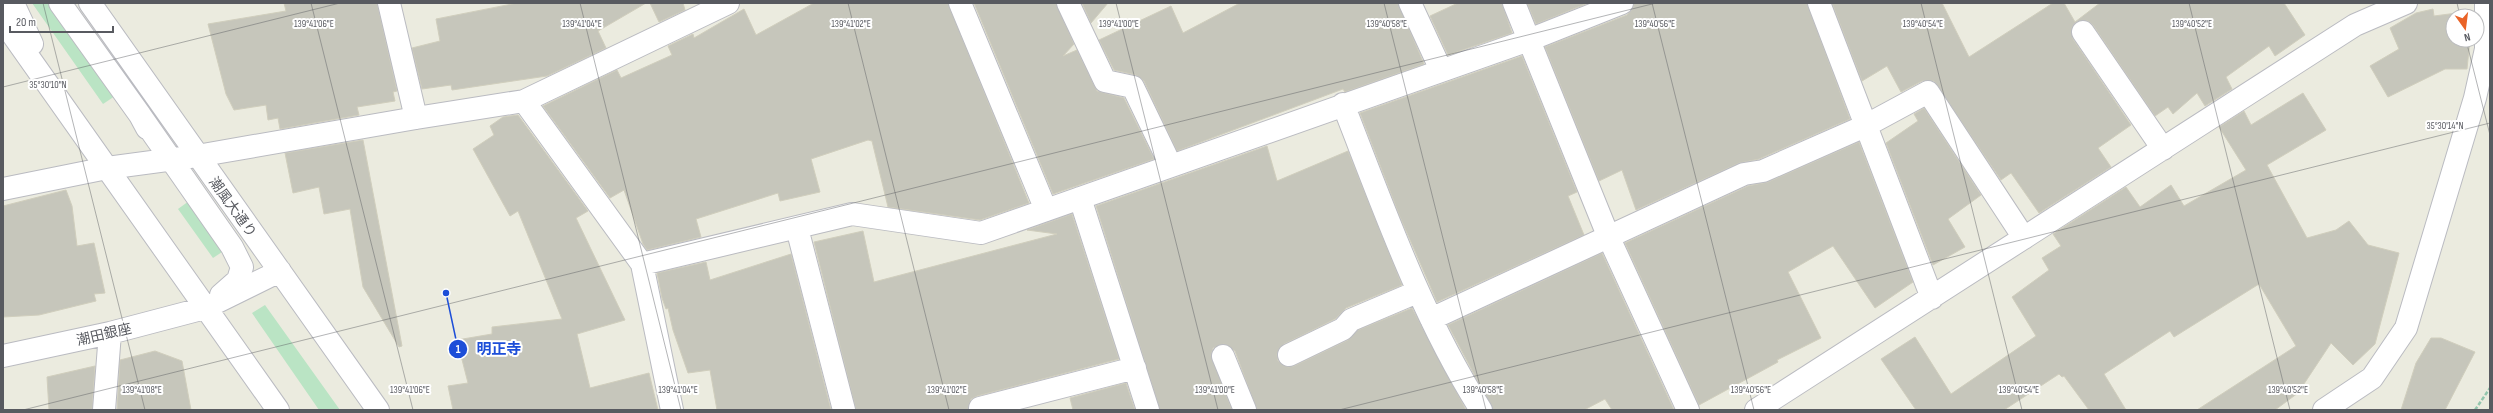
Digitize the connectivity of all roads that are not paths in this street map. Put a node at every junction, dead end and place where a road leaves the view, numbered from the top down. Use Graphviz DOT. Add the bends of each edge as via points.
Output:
graph roads {
  1 [pos="13,3"];
  2 [pos="60,3"];
  3 [pos="90,3"];
  4 [pos="389,3"];
  5 [pos="728,3"];
  6 [pos="960,3"];
  7 [pos="1068,3"];
  8 [pos="1410,3"];
  9 [pos="1514,3"];
  10 [pos="1622,3"];
  11 [pos="1819,3"];
  12 [pos="2406,3"];
  13 [pos="2486,3"];
  14 [pos="3,21"];
  15 [pos="2083,32"];
  16 [pos="1528,40"];
  17 [pos="1441,70"];
  18 [pos="58,98"];
  19 [pos="524,101"];
  20 [pos="1343,104"];
  21 [pos="140,115"];
  22 [pos="416,118"];
  23 [pos="1865,126"];
  24 [pos="2163,149"];
  25 [pos="197,156"];
  26 [pos="171,160"];
  27 [pos="1171,166"];
  28 [pos="107,168"];
  29 [pos="3,189"];
  30 [pos="1080,198"];
  31 [pos="1046,210"];
  32 [pos="797,228"];
  33 [pos="1609,238"];
  34 [pos="2024,238"];
  35 [pos="642,264"];
  36 [pos="280,271"];
  37 [pos="1417,292"];
  38 [pos="1932,298"];
  39 [pos="205,308"];
  40 [pos="1431,319"];
  41 [pos="110,333"];
  42 [pos="1288,355"];
  43 [pos="3,356"];
  44 [pos="1223,356"];
  45 [pos="1135,368"];
  46 [pos="350,371"];
  47 [pos="980,408"];
  48 [pos="104,410"];
  49 [pos="278,410"];
  50 [pos="366,410"];
  51 [pos="378,410"];
  52 [pos="672,410"];
  53 [pos="844,410"];
  54 [pos="1148,410"];
  55 [pos="1245,410"];
  56 [pos="1481,410"];
  57 [pos="1688,410"];
  58 [pos="1756,410"];
  59 [pos="2324,410"];
  1 -- 18 [label="street"];
  2 -- 21 [label="street"];
  3 -- 25 [label="street, 潮風大通り"];
  4 -- 22 [label="street"];
  5 -- 19 [label="street"];
  6 -- 31 [label="street"];
  7 -- 27 [label="street" via="1105,81 1133,87"];
  8 -- 17 [label="street"];
  9 -- 16 [label="street"];
  10 -- 16 [label="street"];
  11 -- 23 [label="street"];
  12 -- 24 [label="street" via="2355,24"];
  13 -- 59 [label="street" via="2486,48 2475,98 2406,328 2372,378"];
  14 -- 18 [label="street"];
  15 -- 24 [label="street"];
  16 -- 17 [label="street"];
  16 -- 33 [label="street"];
  17 -- 20 [label="street"];
  18 -- 28 [label="street"];
  19 -- 22 [label="street"];
  19 -- 35 [label="street"];
  20 -- 27 [label="street"];
  20 -- 37 [label="street"];
  21 -- 26 [label="street"];
  21 -- 28 [label="street" via="148,131 149,149 140,157"];
  22 -- 25 [label="street"];
  23 -- 33 [label="street" via="1763,171 1744,174"];
  23 -- 34 [label="street" via="1928,92"];
  23 -- 38 [label="street"];
  24 -- 34 [label="street"];
  25 -- 26 [label="street"];
  25 -- 36 [label="street, 潮風大通り"];
  26 -- 28 [label="street"];
  26 -- 39 [label="street" via="232,247 242,267 238,280"];
  27 -- 30 [label="street"];
  28 -- 29 [label="street"];
  28 -- 39 [label="street"];
  30 -- 31 [label="street"];
  30 -- 45 [label="street"];
  31 -- 32 [label="street" via="981,233 852,214"];
  32 -- 35 [label="street"];
  32 -- 53 [label="street"];
  33 -- 40 [label="street"];
  33 -- 57 [label="street"];
  34 -- 38 [label="street"];
  35 -- 52 [label="street"];
  36 -- 39 [label="street"];
  36 -- 46 [label="street, 潮風大通り"];
  37 -- 40 [label="street"];
  37 -- 42 [label="street" via="1351,320 1343,329"];
  38 -- 58 [label="street"];
  39 -- 41 [label="street, 潮田銀座"];
  39 -- 49 [label="street"];
  40 -- 56 [label="street" via="1460,376"];
  41 -- 43 [label="street, 潮田銀座"];
  41 -- 48 [label="street"];
  44 -- 55 [label="street"];
  45 -- 47 [label="street"];
  45 -- 54 [label="street"];
  46 -- 50 [label="street"];
  46 -- 51 [label="street, 潮風大通り"];
}
